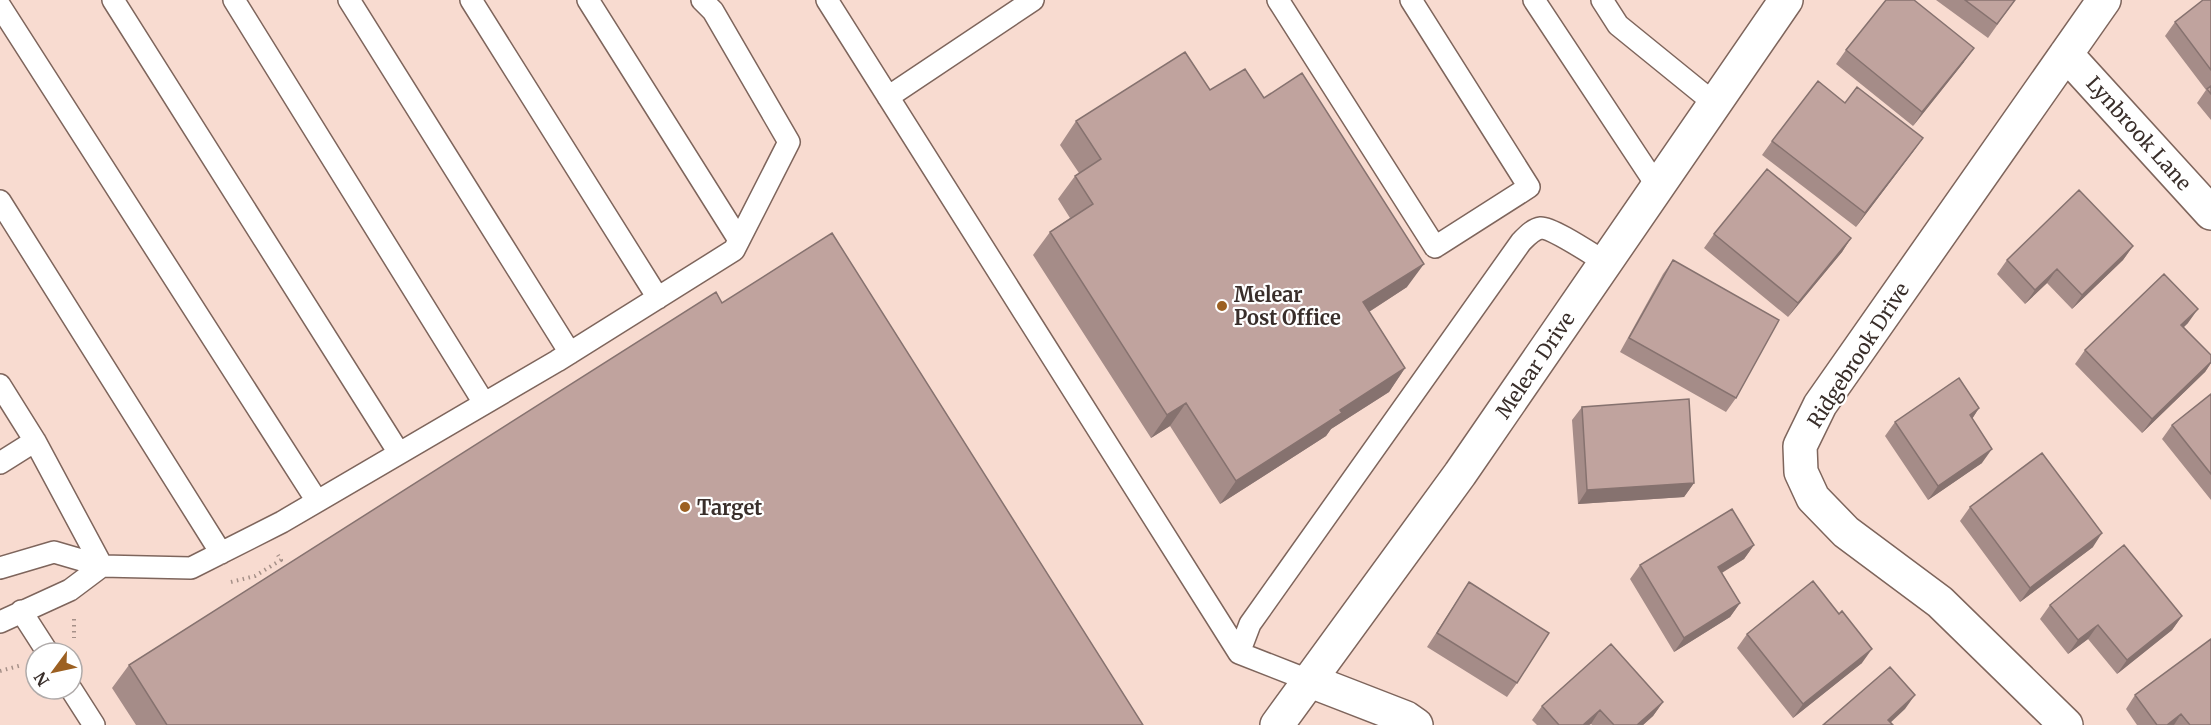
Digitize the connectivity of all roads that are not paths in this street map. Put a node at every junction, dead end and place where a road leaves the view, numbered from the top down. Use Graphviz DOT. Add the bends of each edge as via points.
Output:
graph roads {
  1 [pos="112,0"];
  2 [pos="234,0"];
  3 [pos="349,0"];
  4 [pos="471,0"];
  5 [pos="588,0"];
  6 [pos="702,0"];
  7 [pos="827,0"];
  8 [pos="1033,0"];
  9 [pos="1278,0"];
  10 [pos="1411,0"];
  11 [pos="1534,0"];
  12 [pos="1602,0"];
  13 [pos="1786,0"];
  14 [pos="2104,0"];
  15 [pos="0,6"];
  16 [pos="2067,54"];
  17 [pos="888,97"];
  18 [pos="1714,103"];
  19 [pos="1657,186"];
  20 [pos="0,201"];
  21 [pos="2211,213"];
  22 [pos="739,240"];
  23 [pos="1605,262"];
  24 [pos="658,298"];
  25 [pos="570,352"];
  26 [pos="0,385"];
  27 [pos="484,403"];
  28 [pos="35,441"];
  29 [pos="399,453"];
  30 [pos="0,464"];
  31 [pos="317,501"];
  32 [pos="221,553"];
  33 [pos="102,566"];
  34 [pos="0,568"];
  35 [pos="21,611"];
  36 [pos="0,622"];
  37 [pos="40,641"];
  38 [pos="1239,653"];
  39 [pos="1308,680"];
  40 [pos="79,701"];
  41 [pos="94,725"];
  42 [pos="1277,725"];
  43 [pos="1416,725"];
  44 [pos="2066,725"];
  1 -- 29 [label="lane"];
  2 -- 27 [label="lane"];
  3 -- 25 [label="lane"];
  4 -- 24 [label="lane"];
  5 -- 22 [label="lane"];
  6 -- 22 [label="lane" via="789,142"];
  7 -- 17 [label="lane"];
  8 -- 17 [label="lane"];
  9 -- 10 [label="lane" via="1435,247 1528,187"];
  11 -- 19 [label="lane"];
  12 -- 18 [label="lane" via="1618,25"];
  13 -- 18 [label="street, Melear Drive"];
  14 -- 16 [label="street, Ridgebrook Drive"];
  15 -- 31 [label="lane"];
  16 -- 21 [label="street, Lynbrook Lane"];
  16 -- 44 [label="street, Ridgebrook Drive" via="1820,405 1800,446 1800,472 1813,498 1846,532 1940,602"];
  17 -- 38 [label="lane"];
  18 -- 19 [label="street, Melear Drive"];
  19 -- 23 [label="street, Melear Drive"];
  20 -- 32 [label="lane"];
  22 -- 24 [label="lane" via="734,250"];
  23 -- 38 [label="lane" via="1541,228 1521,242 1250,624"];
  23 -- 39 [label="street, Melear Drive" via="1460,474"];
  24 -- 25 [label="lane"];
  25 -- 27 [label="lane"];
  26 -- 28 [label="lane"];
  27 -- 29 [label="lane"];
  28 -- 30 [label="lane"];
  28 -- 33 [label="lane"];
  29 -- 31 [label="lane"];
  31 -- 32 [label="lane"];
  32 -- 33 [label="lane" via="191,568"];
  33 -- 34 [label="lane" via="54,552"];
  33 -- 35 [label="lane" via="70,590"];
  35 -- 36 [label="lane"];
  35 -- 37 [label="lane"];
  38 -- 39 [label="lane"];
  39 -- 42 [label="street, Melear Drive"];
  39 -- 43 [label="street"];
  40 -- 41 [label="lane"];
}
